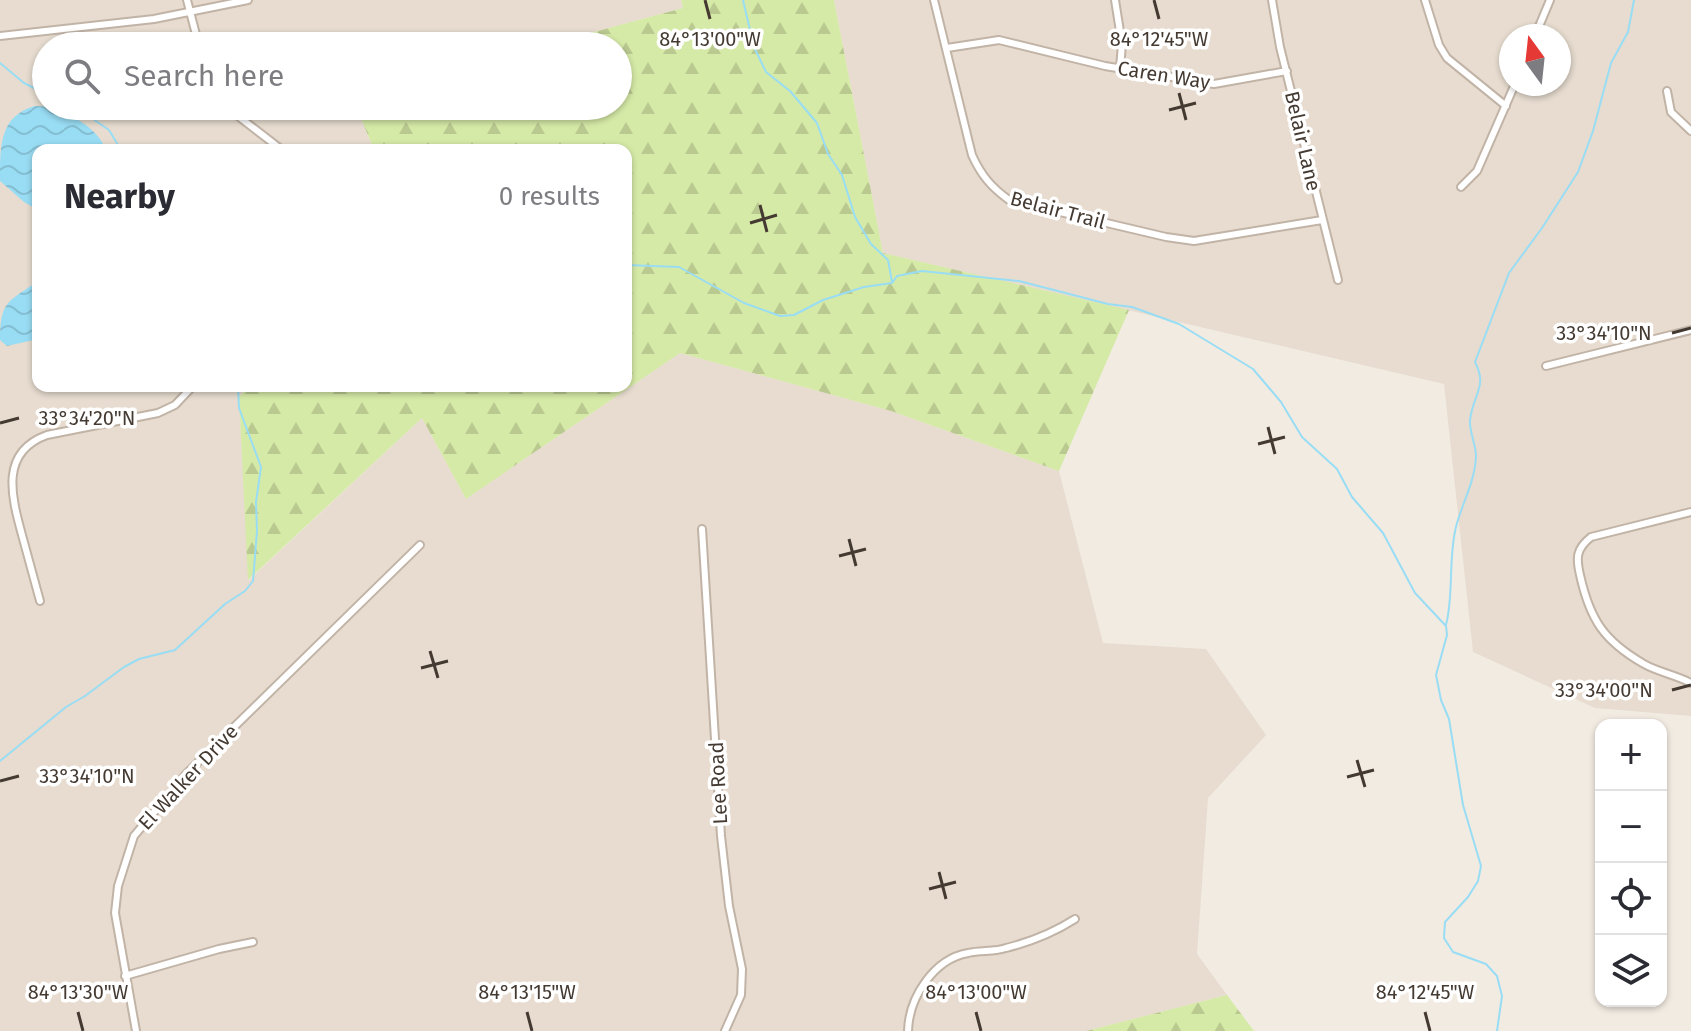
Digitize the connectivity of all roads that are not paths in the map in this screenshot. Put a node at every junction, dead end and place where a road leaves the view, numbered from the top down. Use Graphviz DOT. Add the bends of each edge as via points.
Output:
graph roads {
  1 [pos="187,0"];
  2 [pos="248,0"];
  3 [pos="934,0"];
  4 [pos="1115,0"];
  5 [pos="1272,0"];
  6 [pos="1425,0"];
  7 [pos="1550,0"];
  8 [pos="191,13"];
  9 [pos="1540,24"];
  10 [pos="32,32"];
  11 [pos="33,32"];
  12 [pos="196,32"];
  13 [pos="0,36"];
  14 [pos="947,48"];
  15 [pos="1120,68"];
  16 [pos="1287,71"];
  17 [pos="1667,91"];
  18 [pos="1510,96"];
  19 [pos="1506,106"];
  20 [pos="243,120"];
  21 [pos="1691,131"];
  22 [pos="274,144"];
  23 [pos="1461,187"];
  24 [pos="1322,220"];
  25 [pos="1338,280"];
  26 [pos="1691,330"];
  27 [pos="1546,366"];
  28 [pos="186,392"];
  29 [pos="1691,512"];
  30 [pos="702,529"];
  31 [pos="420,545"];
  32 [pos="40,601"];
  33 [pos="1691,683"];
  34 [pos="1075,919"];
  35 [pos="253,942"];
  36 [pos="125,976"];
  37 [pos="136,1031"];
  38 [pos="725,1031"];
  39 [pos="908,1031"];
  1 -- 8 [label="street"];
  2 -- 8 [label="street"];
  3 -- 14 [label="street, Belair Trail"];
  4 -- 15 [label="street"];
  5 -- 16 [label="street, Belair Lane"];
  6 -- 19 [label="street" via="1447,58"];
  7 -- 9 [label="street"];
  8 -- 11 [label="street"];
  8 -- 12 [label="street"];
  10 -- 13 [label="street"];
  14 -- 15 [label="street, Caren Way" via="999,40"];
  14 -- 24 [label="street, Belair Trail" via="972,155 990,186 1009,200 1194,241"];
  15 -- 16 [label="street, Caren Way" via="1214,84"];
  16 -- 24 [label="street, Belair Lane"];
  17 -- 21 [label="street" via="1671,112"];
  18 -- 19 [label="street"];
  19 -- 23 [label="street" via="1477,171"];
  20 -- 22 [label="street"];
  24 -- 25 [label="street, Belair Lane"];
  26 -- 27 [label="street"];
  28 -- 32 [label="street" via="167,410 47,435 17,457 11,495"];
  29 -- 33 [label="street" via="1591,537 1579,548 1577,559 1587,605 1600,630 1646,665"];
  30 -- 38 [label="street, Lee Road" via="721,836 742,969 741,995"];
  31 -- 36 [label="street, El Walker Drive" via="187,773 134,836 115,913"];
  34 -- 39 [label="street" via="1026,942 965,953 938,967 914,1003"];
  35 -- 36 [label="street"];
  36 -- 37 [label="street, El Walker Drive"];
}
